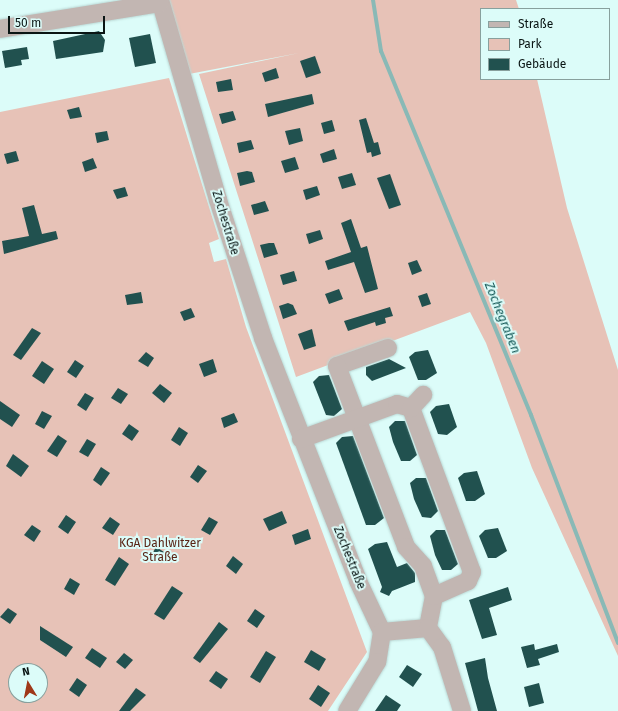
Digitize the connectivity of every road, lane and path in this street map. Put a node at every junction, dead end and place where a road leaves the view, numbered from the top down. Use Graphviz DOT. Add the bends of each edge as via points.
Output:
graph roads {
  1 [pos="160,1"];
  2 [pos="0,29"];
  3 [pos="388,348"];
  4 [pos="356,419"];
  5 [pos="301,439"];
  6 [pos="434,596"];
  7 [pos="428,628"];
  8 [pos="382,632"];
  9 [pos="347,711"];
  10 [pos="462,711"];
  1 -- 2 [label="street"];
  1 -- 5 [label="street, Zochestraße" via="228,233"];
  3 -- 4 [label="street" via="337,366"];
  4 -- 5 [label="street"];
  4 -- 6 [label="street" via="406,547 423,566"];
  4 -- 6 [label="street" via="397,404 417,401 472,572 468,581"];
  5 -- 8 [label="street, Zochestraße"];
  6 -- 7 [label="street"];
  7 -- 8 [label="street"];
  7 -- 10 [label="street" via="442,647"];
  8 -- 9 [label="street" via="377,662"];
}
